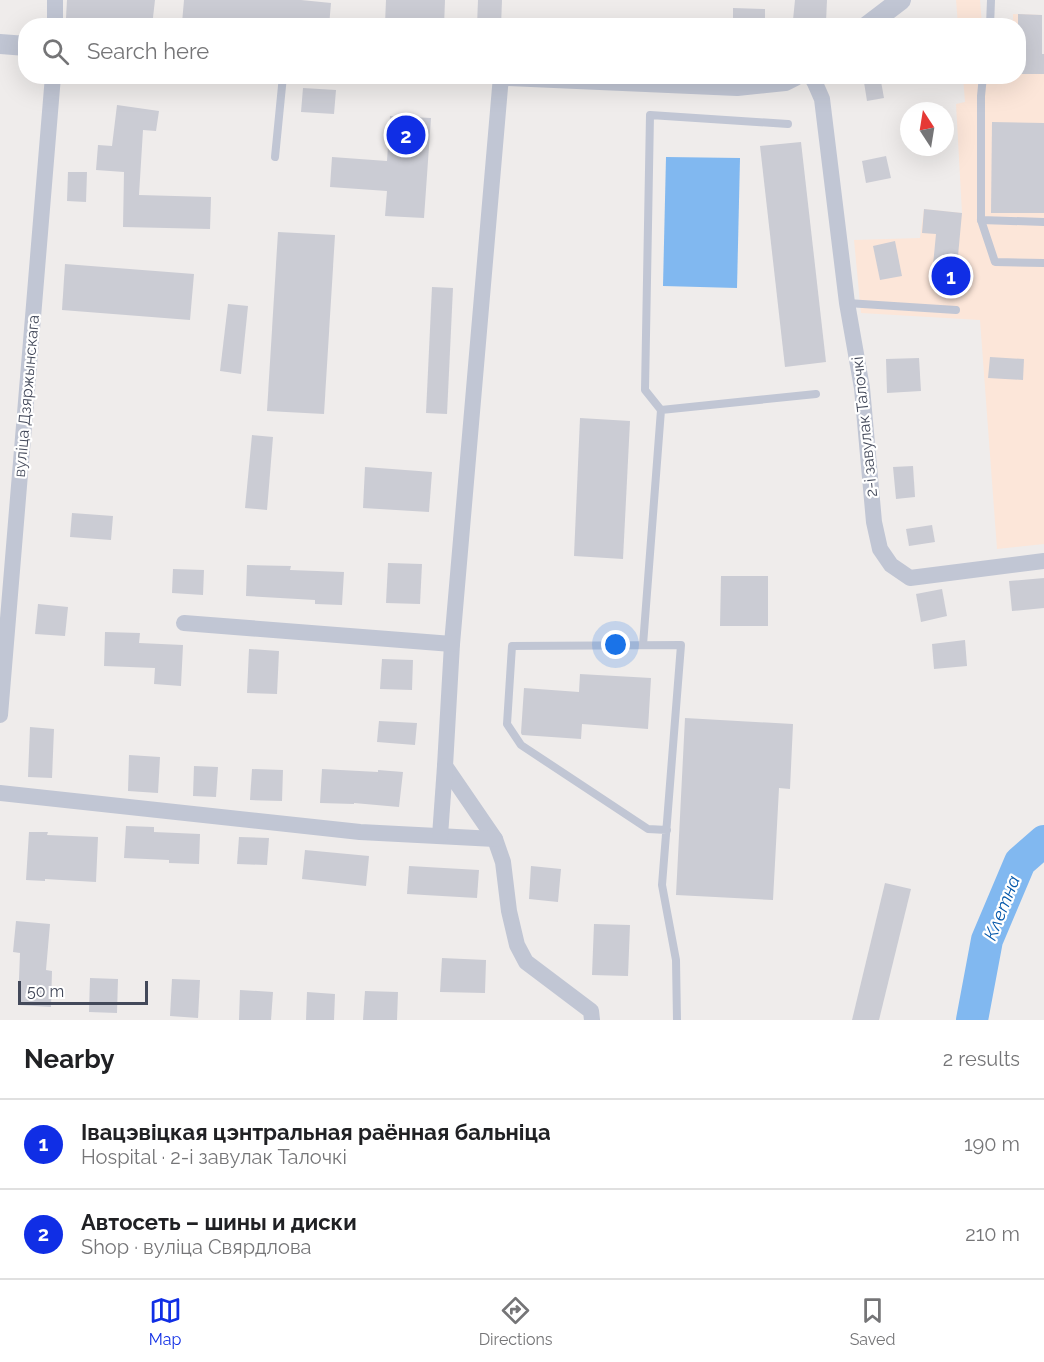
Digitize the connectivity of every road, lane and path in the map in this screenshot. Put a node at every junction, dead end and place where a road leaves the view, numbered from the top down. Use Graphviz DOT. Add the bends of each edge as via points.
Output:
graph roads {
  1 [pos="55,0"];
  2 [pos="901,0"];
  3 [pos="990,0"];
  4 [pos="55,18"];
  5 [pos="877,18"];
  6 [pos="990,18"];
  7 [pos="0,44"];
  8 [pos="18,45"];
  9 [pos="52,84"];
  10 [pos="282,84"];
  11 [pos="500,84"];
  12 [pos="691,84"];
  13 [pos="756,84"];
  14 [pos="815,84"];
  15 [pos="982,84"];
  16 [pos="789,124"];
  17 [pos="275,157"];
  18 [pos="981,220"];
  19 [pos="1044,222"];
  20 [pos="1044,263"];
  21 [pos="847,303"];
  22 [pos="956,310"];
  23 [pos="816,394"];
  24 [pos="661,410"];
  25 [pos="1044,561"];
  26 [pos="184,623"];
  27 [pos="452,644"];
  28 [pos="643,645"];
  29 [pos="0,715"];
  30 [pos="445,766"];
  31 [pos="0,793"];
  32 [pos="667,830"];
  33 [pos="440,836"];
  34 [pos="495,839"];
  35 [pos="592,1020"];
  36 [pos="677,1020"];
  1 -- 4 [label="street"];
  2 -- 5 [label="street"];
  3 -- 6 [label="lane"];
  7 -- 8 [label="street"];
  9 -- 29 [label="street, вуліца Дзяржынскага"];
  10 -- 17 [label="lane"];
  11 -- 27 [label="street"];
  12 -- 13 [label="street"];
  14 -- 21 [label="street, 2-і завулак Талочкі" via="822,99"];
  15 -- 18 [label="lane"];
  16 -- 24 [label="lane" via="650,115 645,390"];
  18 -- 19 [label="lane"];
  18 -- 20 [label="lane" via="995,262"];
  21 -- 22 [label="lane"];
  21 -- 25 [label="street, 2-і завулак Талочкі" via="862,388 874,522 880,549 891,565 910,578"];
  23 -- 24 [label="lane"];
  24 -- 28 [label="lane"];
  26 -- 27 [label="street"];
  27 -- 30 [label="street"];
  28 -- 32 [label="lane" via="681,645"];
  28 -- 32 [label="lane" via="512,646 507,724 520,745 648,829"];
  30 -- 33 [label="street"];
  30 -- 34 [label="street"];
  31 -- 33 [label="street" via="360,832"];
  32 -- 36 [label="lane" via="663,885 676,960"];
  33 -- 34 [label="street"];
  34 -- 35 [label="street" via="503,862 517,945 526,962 591,1011"];
}
